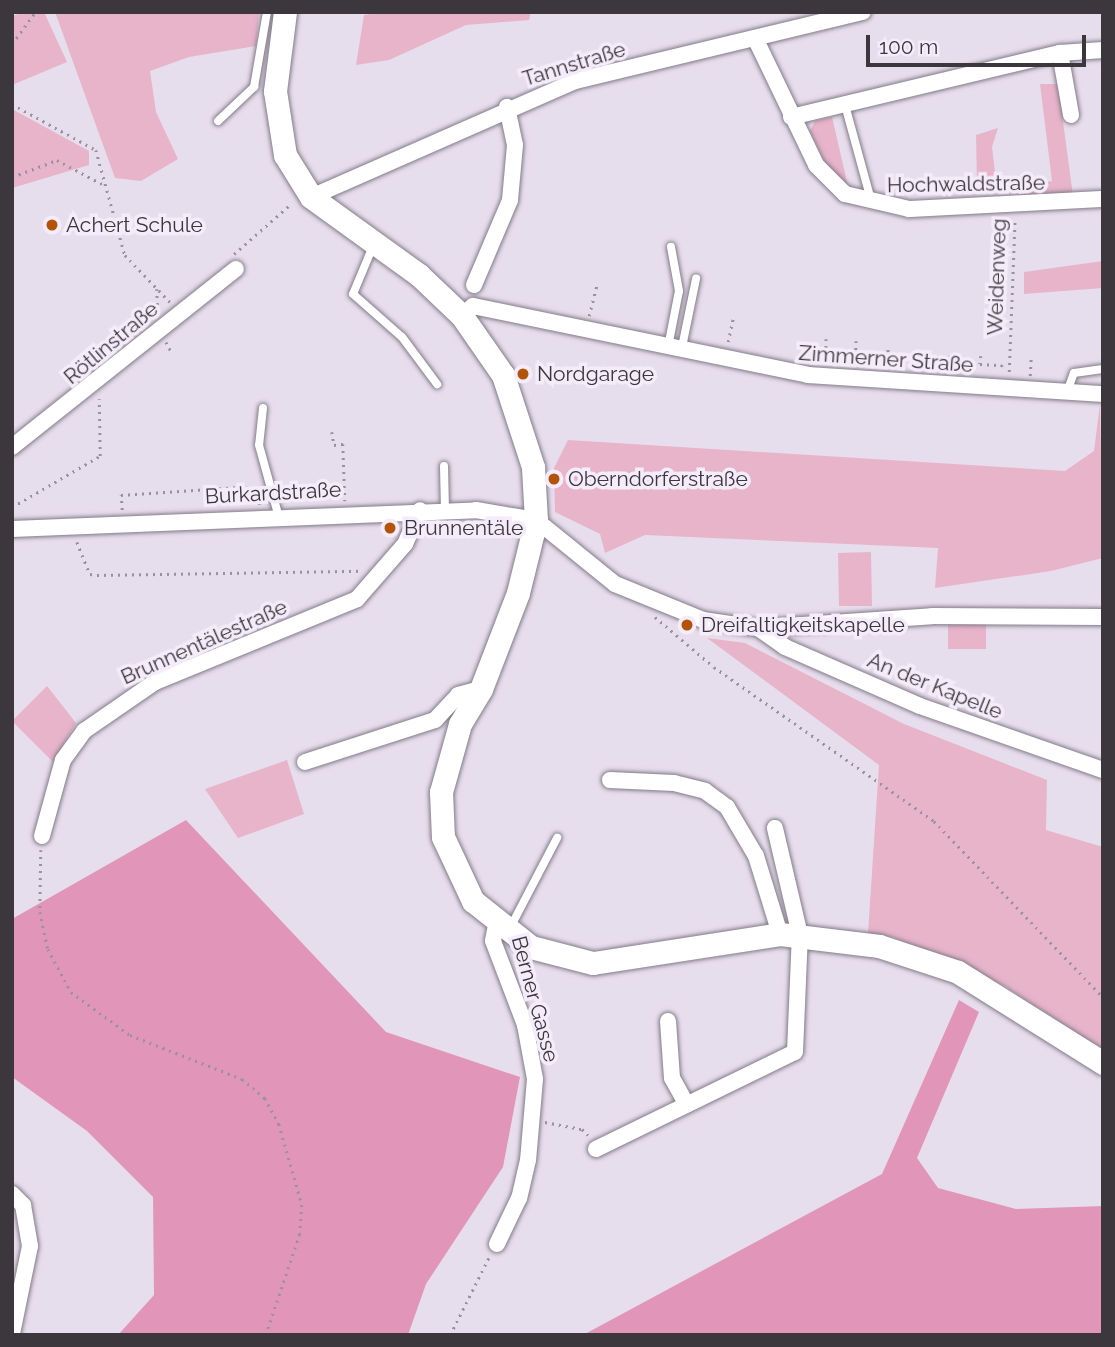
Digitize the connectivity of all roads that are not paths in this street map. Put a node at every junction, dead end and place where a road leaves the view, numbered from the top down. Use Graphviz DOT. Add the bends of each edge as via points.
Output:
graph roads {
  1 [pos="267,12"];
  2 [pos="285,12"];
  3 [pos="863,12"];
  4 [pos="755,38"];
  5 [pos="1103,50"];
  6 [pos="1060,53"];
  7 [pos="845,105"];
  8 [pos="507,107"];
  9 [pos="1071,115"];
  10 [pos="792,117"];
  11 [pos="218,121"];
  12 [pos="303,199"];
  13 [pos="1103,199"];
  14 [pos="873,205"];
  15 [pos="373,246"];
  16 [pos="671,247"];
  17 [pos="236,269"];
  18 [pos="696,279"];
  19 [pos="474,285"];
  20 [pos="462,316"];
  21 [pos="674,351"];
  22 [pos="1103,369"];
  23 [pos="437,384"];
  24 [pos="1067,392"];
  25 [pos="1103,394"];
  26 [pos="263,408"];
  27 [pos="12,447"];
  28 [pos="444,466"];
  29 [pos="420,510"];
  30 [pos="445,510"];
  31 [pos="269,514"];
  32 [pos="536,520"];
  33 [pos="12,529"];
  34 [pos="1103,617"];
  35 [pos="758,628"];
  36 [pos="481,689"];
  37 [pos="304,762"];
  38 [pos="1103,770"];
  39 [pos="610,780"];
  40 [pos="775,828"];
  41 [pos="42,836"];
  42 [pos="557,838"];
  43 [pos="502,929"];
  44 [pos="790,935"];
  45 [pos="668,1021"];
  46 [pos="1103,1063"];
  47 [pos="686,1103"];
  48 [pos="596,1149"];
  49 [pos="12,1194"];
  50 [pos="497,1244"];
  51 [pos="15,1310"];
  52 [pos="12,1334"];
  1 -- 11 [label="lane" via="254,86"];
  2 -- 12 [label="street" via="276,122"];
  3 -- 4 [label="street, Tannstraße"];
  4 -- 8 [label="street, Tannstraße" via="575,81"];
  4 -- 10 [label="street, Hochwaldstraße"];
  5 -- 6 [label="street"];
  6 -- 7 [label="street"];
  6 -- 9 [label="street"];
  7 -- 10 [label="street"];
  7 -- 14 [label="lane"];
  8 -- 12 [label="street, Tannstraße"];
  8 -- 19 [label="street" via="515,145 510,200"];
  10 -- 14 [label="street, Hochwaldstraße" via="816,165 845,194"];
  12 -- 15 [label="street"];
  13 -- 14 [label="street, Hochwaldstraße" via="1015,207"];
  15 -- 20 [label="street" via="419,275"];
  15 -- 23 [label="lane" via="353,294 402,337"];
  16 -- 21 [label="lane" via="679,291"];
  17 -- 27 [label="street, Rötlinstraße"];
  18 -- 21 [label="lane"];
  20 -- 21 [label="street, Zimmerner Straße" via="473,306"];
  20 -- 32 [label="street" via="503,375 522,422"];
  21 -- 24 [label="street, Zimmerner Straße" via="824,376"];
  22 -- 24 [label="lane" via="1074,373"];
  24 -- 25 [label="street, Zimmerner Straße"];
  26 -- 31 [label="lane" via="259,445"];
  28 -- 30 [label="lane"];
  29 -- 30 [label="street, Burkardstraße"];
  29 -- 31 [label="street, Burkardstraße"];
  29 -- 41 [label="street, Brunnentälestraße" via="377,582 357,599 120,702 63,760"];
  30 -- 32 [label="street, Burkardstraße"];
  31 -- 33 [label="street, Burkardstraße"];
  32 -- 35 [label="street" via="615,584 656,606"];
  32 -- 36 [label="street" via="503,637"];
  34 -- 35 [label="street" via="932,616"];
  35 -- 38 [label="street, An der Kapelle" via="785,647 920,706"];
  36 -- 37 [label="street" via="458,695 435,720"];
  36 -- 43 [label="street" via="447,760 441,825 452,865"];
  39 -- 44 [label="street" via="674,783 705,791 727,807 756,856"];
  40 -- 44 [label="street"];
  42 -- 43 [label="lane"];
  43 -- 44 [label="street" via="531,947 593,963"];
  43 -- 50 [label="street, Berner Gasse" via="493,941 527,1039 535,1079 519,1198"];
  44 -- 46 [label="street" via="879,946 958,972"];
  44 -- 47 [label="street" via="795,1052"];
  45 -- 47 [label="street" via="672,1078"];
  47 -- 48 [label="street"];
  49 -- 51 [label="street" via="23,1205 30,1246"];
  51 -- 52 [label="street"];
}
